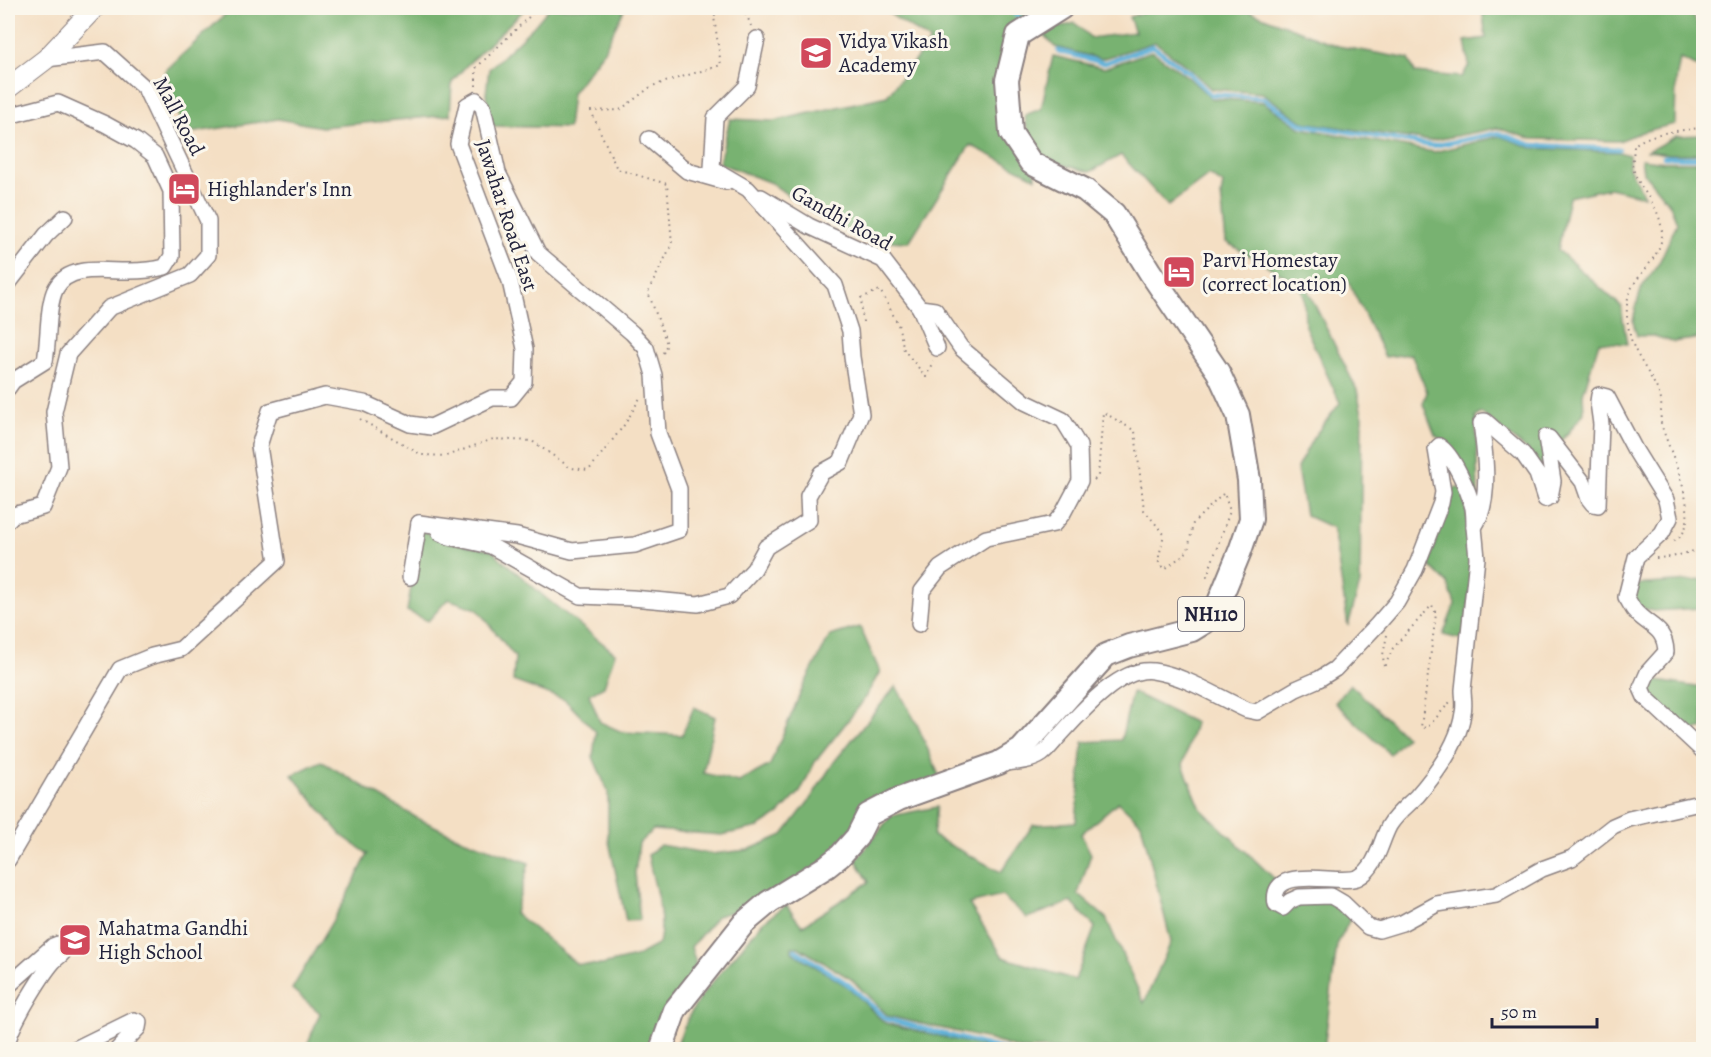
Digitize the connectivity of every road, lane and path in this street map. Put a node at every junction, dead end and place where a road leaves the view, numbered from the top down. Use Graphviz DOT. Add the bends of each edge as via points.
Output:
graph roads {
  1 [pos="94,8"];
  2 [pos="538,8"];
  3 [pos="717,8"];
  4 [pos="744,8"];
  5 [pos="1060,8"];
  6 [pos="757,39"];
  7 [pos="46,59"];
  8 [pos="8,88"];
  9 [pos="476,100"];
  10 [pos="8,116"];
  11 [pos="1704,127"];
  12 [pos="649,139"];
  13 [pos="748,189"];
  14 [pos="65,218"];
  15 [pos="8,284"];
  16 [pos="920,308"];
  17 [pos="863,322"];
  18 [pos="937,348"];
  19 [pos="654,375"];
  20 [pos="8,388"];
  21 [pos="354,414"];
  22 [pos="1091,484"];
  23 [pos="8,520"];
  24 [pos="419,523"];
  25 [pos="1474,527"];
  26 [pos="1672,542"];
  27 [pos="1704,548"];
  28 [pos="1631,574"];
  29 [pos="410,577"];
  30 [pos="1217,607"];
  31 [pos="1382,621"];
  32 [pos="919,624"];
  33 [pos="1463,690"];
  34 [pos="1704,752"];
  35 [pos="999,763"];
  36 [pos="1704,802"];
  37 [pos="8,860"];
  38 [pos="8,986"];
  39 [pos="8,1041"];
  40 [pos="73,1050"];
  41 [pos="117,1050"];
  42 [pos="661,1050"];
  1 -- 7 [label="main road"];
  2 -- 9 [label="path" via="476,68"];
  3 -- 19 [label="path" via="714,17 721,64 652,86 620,110 591,111 617,169 667,184 672,244 648,292 667,344"];
  4 -- 6 [label="path"];
  5 -- 30 [label="highway, NH110" via="1018,35 1007,80 1011,133 1031,163 1085,190 1114,214 1218,372 1238,415 1251,519"];
  6 -- 13 [label="street" via="747,86 715,118 712,168"];
  7 -- 8 [label="main road"];
  7 -- 23 [label="street, Mall Road" via="105,52 145,88 208,221 208,255 190,275 109,308 68,354 54,412 59,467 43,507"];
  9 -- 19 [label="street, Jawahar Road East" via="483,107 498,173 538,253 632,333 645,348"];
  9 -- 37 [label="street, Jawahar Road East" via="467,105 458,144 510,281 525,349 524,382 511,398 492,398 431,427 410,424 364,403 325,396 270,411 258,446 277,561 181,650 120,669"];
  10 -- 20 [label="street" via="58,103 136,141 155,156 171,191 172,237 172,256 165,267 94,269 65,279 56,288 45,361"];
  11 -- 26 [label="path" via="1662,132 1634,146 1633,167 1659,215 1662,237 1654,257 1630,291 1626,314 1631,340 1660,399 1661,422 1678,465 1687,527"];
  12 -- 13 [label="street, Gandhi Road" via="687,171"];
  13 -- 16 [label="street, Gandhi Road" via="809,226 883,260"];
  13 -- 24 [label="street" via="835,285 850,331 861,414 841,462 822,473 808,496 809,520 766,547 754,569 729,596 698,604 580,596 491,546 449,537"];
  14 -- 15 [label="street" via="46,235"];
  16 -- 18 [label="street"];
  16 -- 32 [label="street, Gandhi Road" via="935,310 961,348 1025,402 1063,420 1079,446 1080,481 1054,524 986,538 940,568 922,591"];
  17 -- 18 [label="path" via="861,298 880,290 898,324 904,350 926,377"];
  19 -- 21 [label="path" via="625,424 589,470 571,468 532,441 493,439 446,456 422,454"];
  19 -- 24 [label="street, Jawahar Road East" via="658,434 679,489 679,530 635,545 572,551 517,536"];
  22 -- 30 [label="path" via="1098,476 1103,412 1135,431 1144,510 1164,534 1158,561 1165,569 1188,551 1193,523 1224,493 1230,511 1207,576"];
  24 -- 29 [label="street"];
  25 -- 28 [label="street" via="1480,518 1485,489 1483,421 1523,454 1537,474 1545,499 1550,496 1553,481 1546,437 1583,482 1593,504 1598,505 1598,402 1599,395 1607,397 1666,500 1670,518 1662,533 1636,557"];
  25 -- 31 [label="street" via="1465,486 1439,446 1436,454 1443,492 1441,503 1415,570"];
  25 -- 33 [label="street" via="1477,558"];
  27 -- 28 [label="path" via="1672,557 1648,558 1637,574"];
  28 -- 34 [label="street" via="1626,597 1666,642 1666,652 1648,672 1641,688 1645,697"];
  30 -- 35 [label="highway, NH110" via="1192,630 1106,655 1022,750"];
  31 -- 33 [label="path" via="1388,639 1384,668 1393,648 1432,605 1436,614 1421,727 1427,728"];
  31 -- 35 [label="street" via="1335,669 1257,712 1187,681 1141,670 1127,675 1081,712 1042,754 1022,762"];
  33 -- 36 [label="street" via="1464,711 1454,742 1429,780 1390,825 1371,866 1355,879 1292,880 1278,889 1276,904 1283,908 1299,897 1331,896 1368,927 1380,930 1437,904 1496,895 1542,869 1572,858 1612,826 1629,819"];
  35 -- 42 [label="highway, NH110" via="899,799 868,815 840,856 744,923 675,1010"];
  38 -- 39 [label="street" via="52,946 65,947 24,1008"];
  40 -- 41 [label="street" via="134,1020 139,1022"];
}
